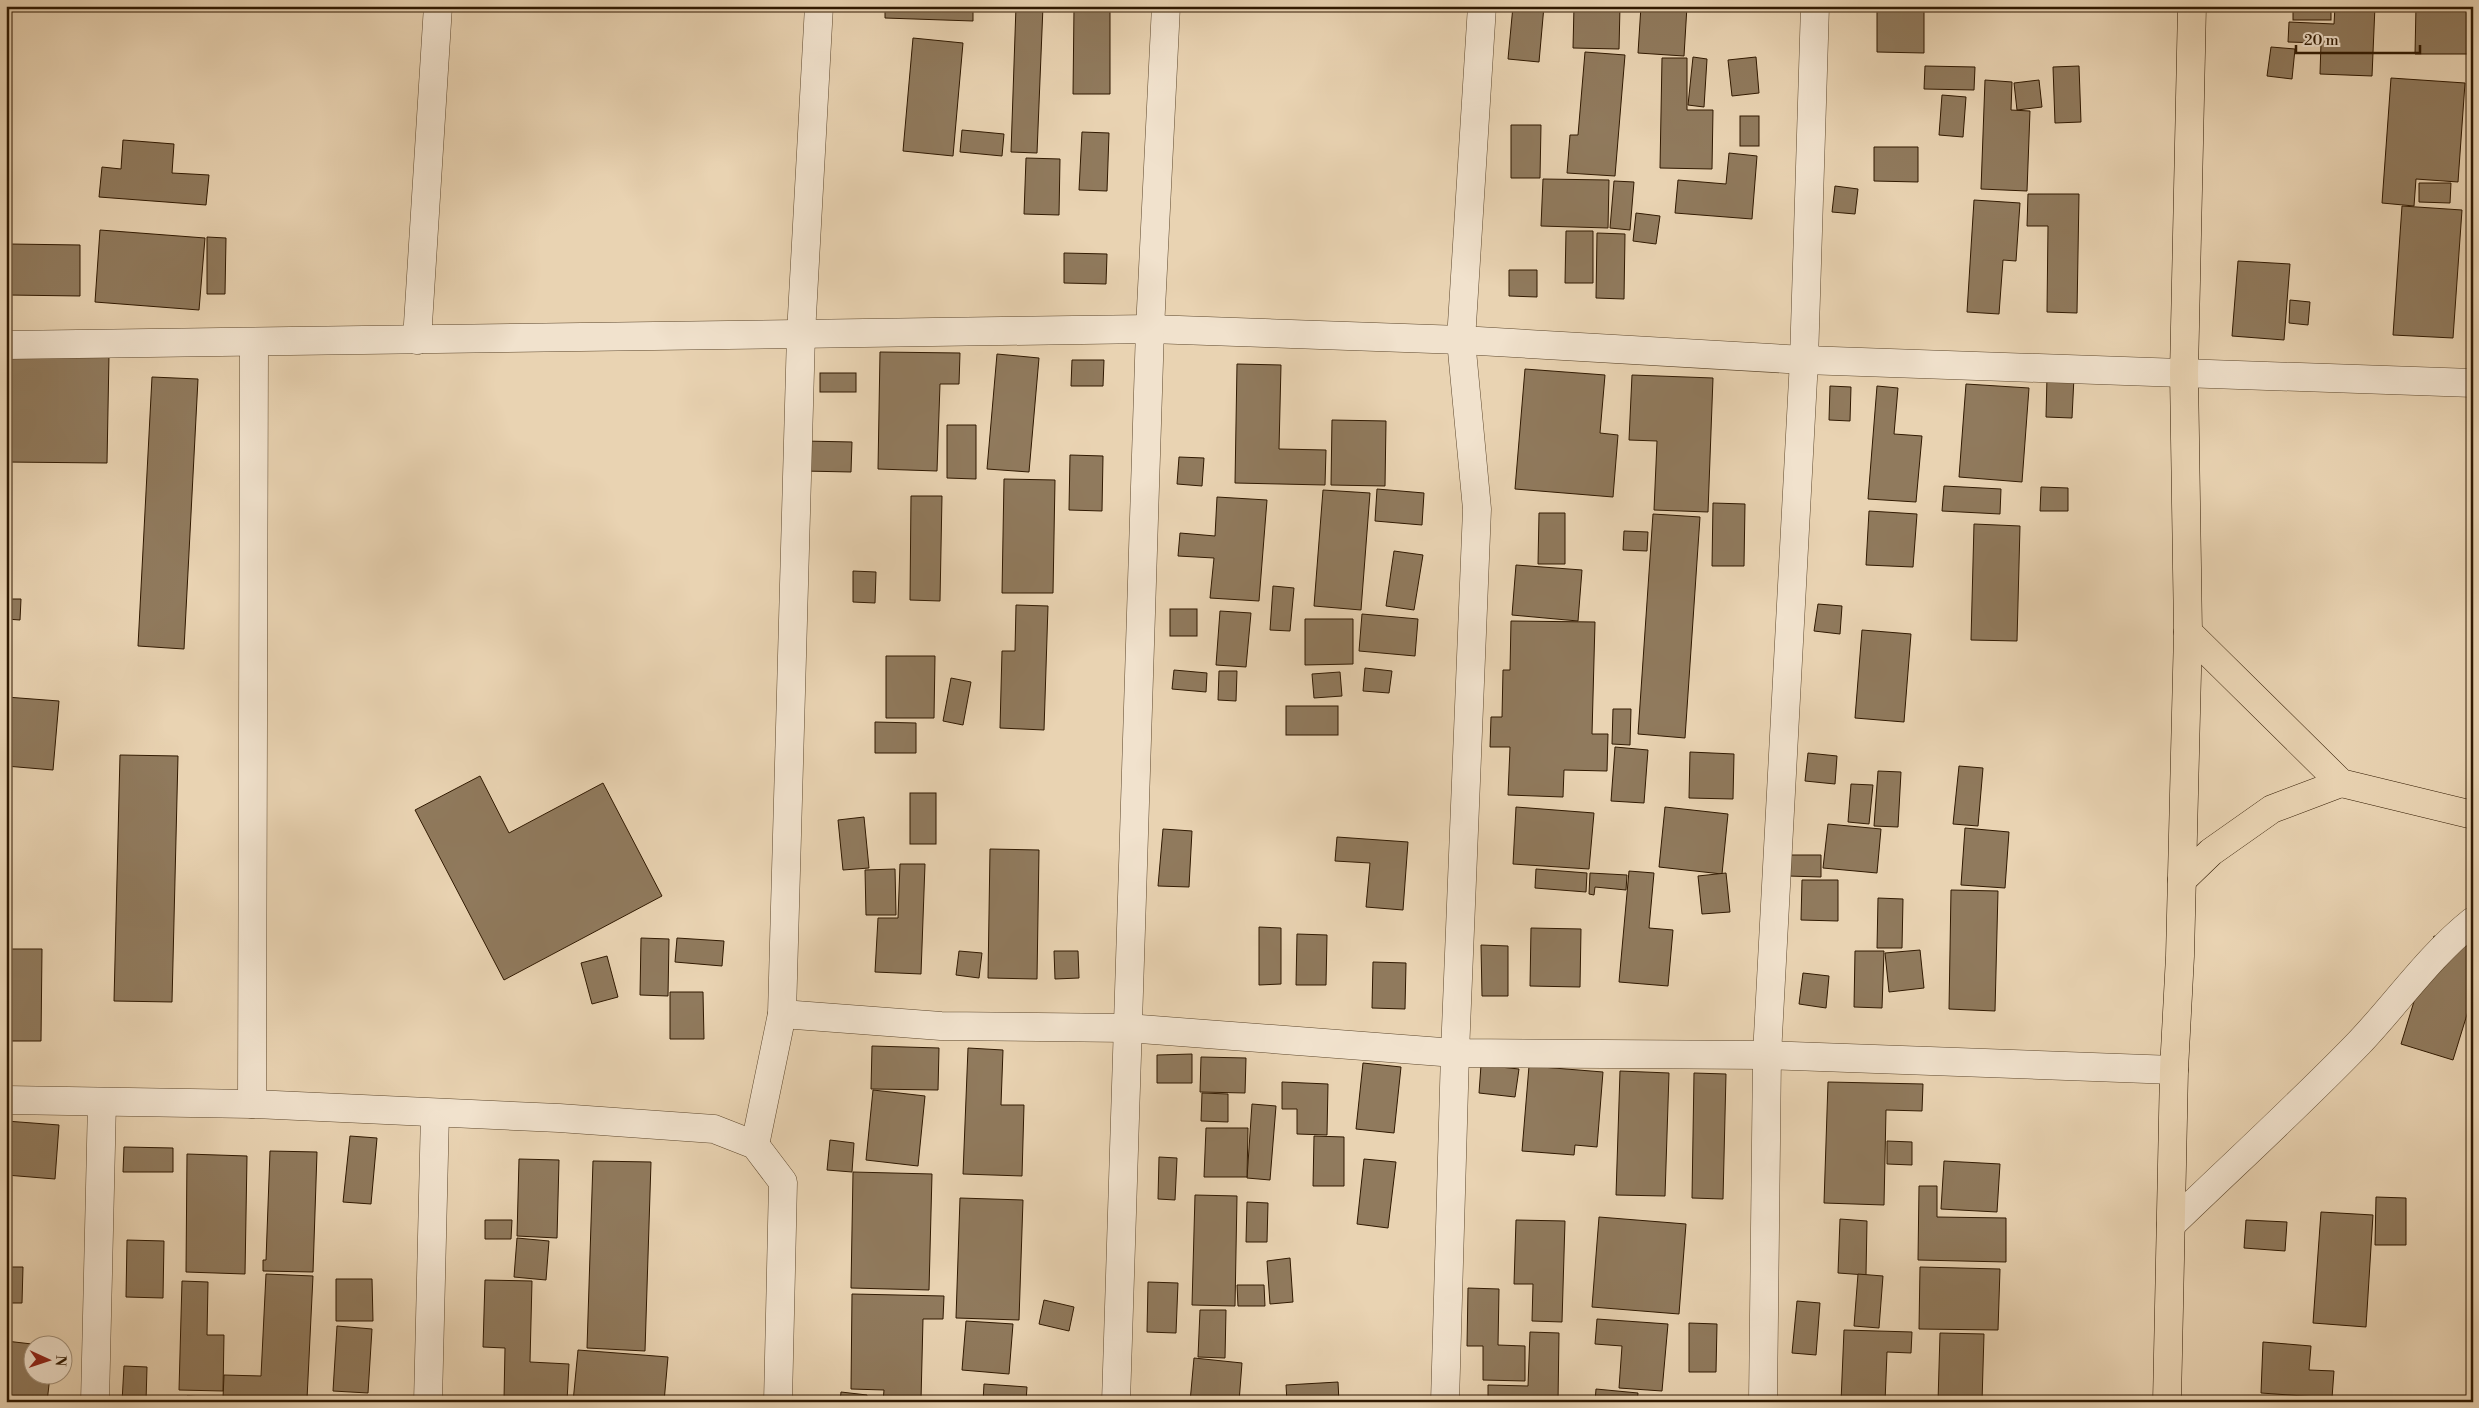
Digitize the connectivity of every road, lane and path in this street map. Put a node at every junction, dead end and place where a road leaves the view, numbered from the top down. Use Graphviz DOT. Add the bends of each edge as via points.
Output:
graph roads {
  1 [pos="438,6"];
  2 [pos="819,6"];
  3 [pos="1166,6"];
  4 [pos="1482,6"];
  5 [pos="1815,6"];
  6 [pos="2192,6"];
  7 [pos="1150,329"];
  8 [pos="801,334"];
  9 [pos="417,340"];
  10 [pos="1461,340"];
  11 [pos="254,342"];
  12 [pos="6,345"];
  13 [pos="1804,360"];
  14 [pos="2184,373"];
  15 [pos="2473,383"];
  16 [pos="2188,632"];
  17 [pos="2342,784"];
  18 [pos="2473,816"];
  19 [pos="2182,880"];
  20 [pos="2473,921"];
  21 [pos="782,1014"];
  22 [pos="1127,1028"];
  23 [pos="1455,1053"];
  24 [pos="1767,1055"];
  25 [pos="2174,1070"];
  26 [pos="6,1100"];
  27 [pos="102,1102"];
  28 [pos="252,1104"];
  29 [pos="435,1113"];
  30 [pos="755,1145"];
  31 [pos="2171,1226"];
  32 [pos="95,1402"];
  33 [pos="428,1402"];
  34 [pos="778,1402"];
  35 [pos="1116,1402"];
  36 [pos="1445,1402"];
  37 [pos="1763,1402"];
  38 [pos="2167,1402"];
  1 -- 9 [label="street"];
  2 -- 8 [label="street"];
  3 -- 7 [label="street"];
  4 -- 10 [label="street"];
  5 -- 13 [label="street"];
  6 -- 14 [label="main road"];
  7 -- 8 [label="street"];
  7 -- 10 [label="street"];
  7 -- 22 [label="street"];
  8 -- 9 [label="street"];
  8 -- 21 [label="street"];
  9 -- 11 [label="street"];
  10 -- 13 [label="street"];
  10 -- 23 [label="street" via="1478,510"];
  11 -- 12 [label="street"];
  11 -- 28 [label="street"];
  13 -- 14 [label="street"];
  13 -- 24 [label="street"];
  14 -- 15 [label="street"];
  14 -- 16 [label="main road"];
  16 -- 17 [label="main road"];
  16 -- 19 [label="main road"];
  17 -- 18 [label="main road"];
  17 -- 19 [label="main road" via="2272,809 2211,852"];
  19 -- 25 [label="main road"];
  20 -- 31 [label="street" via="2409,984 2360,1042"];
  21 -- 22 [label="street" via="941,1026"];
  21 -- 30 [label="street"];
  22 -- 23 [label="street"];
  22 -- 35 [label="street"];
  23 -- 24 [label="street"];
  23 -- 36 [label="street"];
  24 -- 25 [label="street"];
  24 -- 37 [label="street"];
  25 -- 31 [label="main road"];
  26 -- 27 [label="street"];
  27 -- 28 [label="street"];
  27 -- 32 [label="street"];
  28 -- 29 [label="street"];
  29 -- 30 [label="street" via="714,1129"];
  29 -- 33 [label="street"];
  30 -- 34 [label="street" via="783,1182"];
  31 -- 38 [label="main road"];
}
